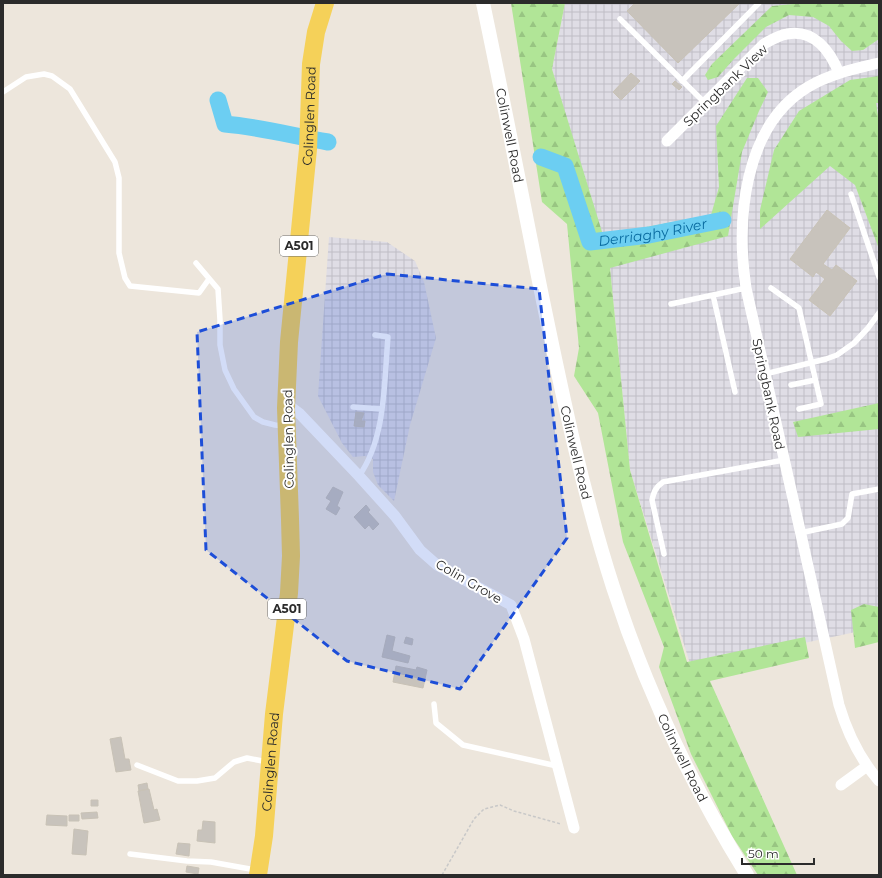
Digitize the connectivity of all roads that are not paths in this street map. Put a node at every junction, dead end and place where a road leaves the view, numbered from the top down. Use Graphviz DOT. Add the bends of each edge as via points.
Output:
graph roads {
  1 [pos="325,3"];
  2 [pos="484,3"];
  3 [pos="759,3"];
  4 [pos="620,19"];
  5 [pos="879,63"];
  6 [pos="839,73"];
  7 [pos="682,82"];
  8 [pos="3,92"];
  9 [pos="705,103"];
  10 [pos="667,141"];
  11 [pos="851,194"];
  12 [pos="196,263"];
  13 [pos="879,277"];
  14 [pos="209,278"];
  15 [pos="746,288"];
  16 [pos="771,288"];
  17 [pos="713,295"];
  18 [pos="671,304"];
  19 [pos="879,313"];
  20 [pos="375,335"];
  21 [pos="812,363"];
  22 [pos="764,374"];
  23 [pos="815,380"];
  24 [pos="791,386"];
  25 [pos="735,392"];
  26 [pos="353,407"];
  27 [pos="381,409"];
  28 [pos="799,409"];
  29 [pos="286,417"];
  30 [pos="784,460"];
  31 [pos="359,476"];
  32 [pos="879,489"];
  33 [pos="800,533"];
  34 [pos="664,554"];
  35 [pos="434,704"];
  36 [pos="269,762"];
  37 [pos="137,765"];
  38 [pos="557,766"];
  39 [pos="867,766"];
  40 [pos="879,781"];
  41 [pos="841,785"];
  42 [pos="574,828"];
  43 [pos="130,854"];
  44 [pos="258,873"];
  45 [pos="747,875"];
  1 -- 29 [label="main road, Colinglen Road / A501" via="316,32 311,64 308,149 289,342"];
  2 -- 45 [label="street, Colinwell Road" via="563,399 594,527 614,590 654,694 692,774"];
  3 -- 7 [label="lane"];
  4 -- 7 [label="lane"];
  5 -- 6 [label="street, Springbank Road"];
  6 -- 9 [label="street, Springbank View" via="819,41 803,34 787,34 764,44"];
  6 -- 15 [label="street, Springbank Road" via="792,98 772,121 763,137 751,170 744,201 742,236"];
  7 -- 9 [label="lane"];
  8 -- 14 [label="lane" via="26,78 44,74 52,76 70,89 115,162 119,178 119,253 125,278 130,286 199,294"];
  9 -- 10 [label="street, Springbank View"];
  11 -- 13 [label="lane"];
  12 -- 14 [label="lane"];
  14 -- 29 [label="lane" via="218,289 220,346 225,370 234,389 254,417 263,422 275,425"];
  15 -- 17 [label="lane"];
  15 -- 22 [label="street, Springbank Road"];
  16 -- 21 [label="lane" via="799,308"];
  17 -- 18 [label="lane"];
  17 -- 25 [label="lane"];
  19 -- 21 [label="lane" via="865,332 845,350"];
  20 -- 27 [label="lane" via="388,337"];
  21 -- 22 [label="lane"];
  21 -- 23 [label="lane"];
  22 -- 30 [label="street, Springbank Road"];
  23 -- 24 [label="lane"];
  23 -- 28 [label="lane" via="821,404"];
  26 -- 27 [label="lane"];
  27 -- 31 [label="lane" via="376,440"];
  29 -- 31 [label="street, Colin Grove" via="292,408 300,414"];
  29 -- 36 [label="main road, Colinglen Road / A501" via="290,585"];
  30 -- 33 [label="street, Springbank Road"];
  30 -- 34 [label="lane" via="663,482 653,493 652,500"];
  31 -- 38 [label="street, Colin Grove" via="395,516 420,550 438,565 511,605 524,638"];
  32 -- 33 [label="lane" via="852,494 848,518 842,524"];
  33 -- 39 [label="street, Springbank Road" via="840,710"];
  35 -- 38 [label="lane" via="436,723 463,746"];
  36 -- 37 [label="lane" via="247,758 234,762 215,778 197,781 178,781"];
  36 -- 44 [label="main road, Colinglen Road / A501" via="264,836"];
  38 -- 42 [label="street, Colin Grove"];
  39 -- 40 [label="street, Springbank Road"];
  39 -- 41 [label="street"];
  43 -- 44 [label="lane" via="211,862"];
}
